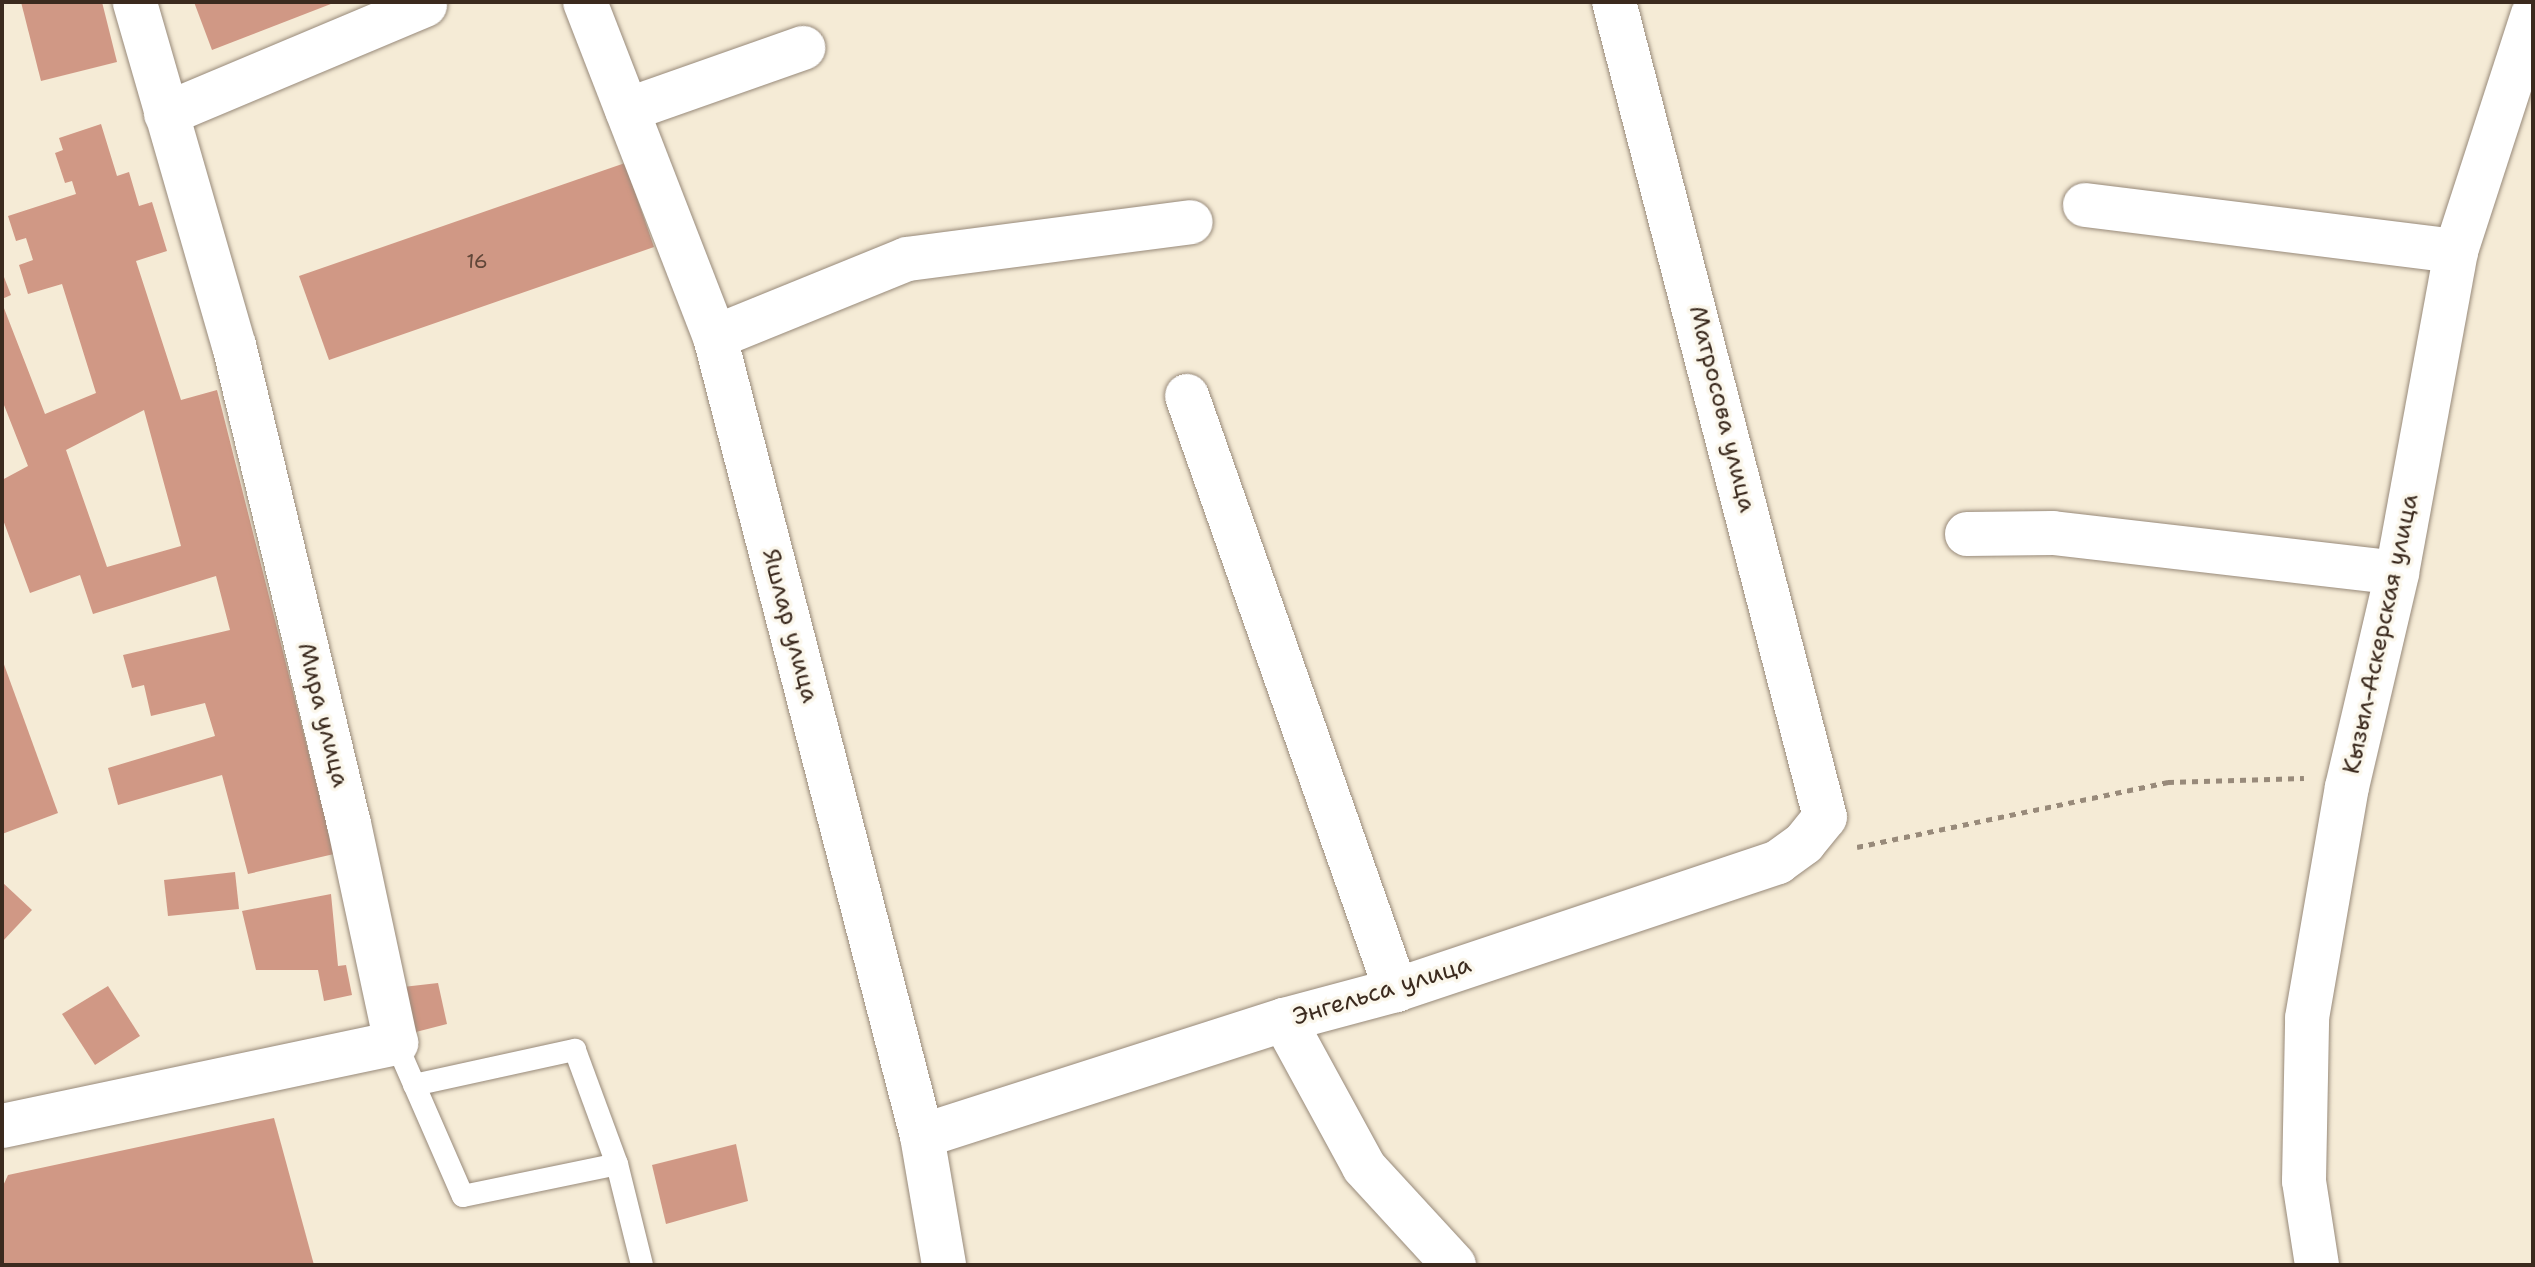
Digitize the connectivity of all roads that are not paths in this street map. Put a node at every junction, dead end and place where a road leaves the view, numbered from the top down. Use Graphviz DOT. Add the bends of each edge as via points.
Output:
graph roads {
  1 [pos="135,2"];
  2 [pos="585,2"];
  3 [pos="1614,2"];
  4 [pos="425,5"];
  5 [pos="2533,14"];
  6 [pos="803,48"];
  7 [pos="627,110"];
  8 [pos="166,114"];
  9 [pos="2085,205"];
  10 [pos="1191,222"];
  11 [pos="2456,251"];
  12 [pos="715,337"];
  13 [pos="1187,396"];
  14 [pos="1967,534"];
  15 [pos="2397,573"];
  16 [pos="1836,833"];
  17 [pos="1396,990"];
  18 [pos="1284,1020"];
  19 [pos="396,1043"];
  20 [pos="414,1085"];
  21 [pos="2,1126"];
  22 [pos="922,1136"];
  23 [pos="617,1164"];
  24 [pos="642,1265"];
  25 [pos="944,1265"];
  26 [pos="1454,1265"];
  27 [pos="2317,1265"];
  1 -- 8 [label="street, Мира улица"];
  2 -- 7 [label="street, Яшлар улица"];
  3 -- 16 [label="street, Матросова улица"];
  4 -- 8 [label="street"];
  5 -- 11 [label="street, Кызыл-Аскерская улица"];
  6 -- 7 [label="street"];
  7 -- 12 [label="street, Яшлар улица"];
  8 -- 19 [label="street, Мира улица" via="234,346"];
  9 -- 11 [label="street"];
  10 -- 12 [label="street" via="907,259"];
  11 -- 15 [label="street, Кызыл-Аскерская улица"];
  12 -- 22 [label="street, Яшлар улица"];
  13 -- 17 [label="street"];
  14 -- 15 [label="street" via="2053,533"];
  15 -- 27 [label="street, Кызыл-Аскерская улица" via="2347,787 2307,1018 2304,1181"];
  16 -- 17 [label="street, Энгельса улица" via="1804,843 1778,862"];
  17 -- 18 [label="street, Энгельса улица"];
  18 -- 22 [label="street, Энгельса улица"];
  18 -- 26 [label="street" via="1364,1167"];
  19 -- 20 [label="lane"];
  19 -- 21 [label="street"];
  20 -- 23 [label="lane" via="463,1196"];
  20 -- 23 [label="lane" via="575,1050"];
  22 -- 25 [label="street, Яшлар улица"];
  23 -- 24 [label="lane"];
}
